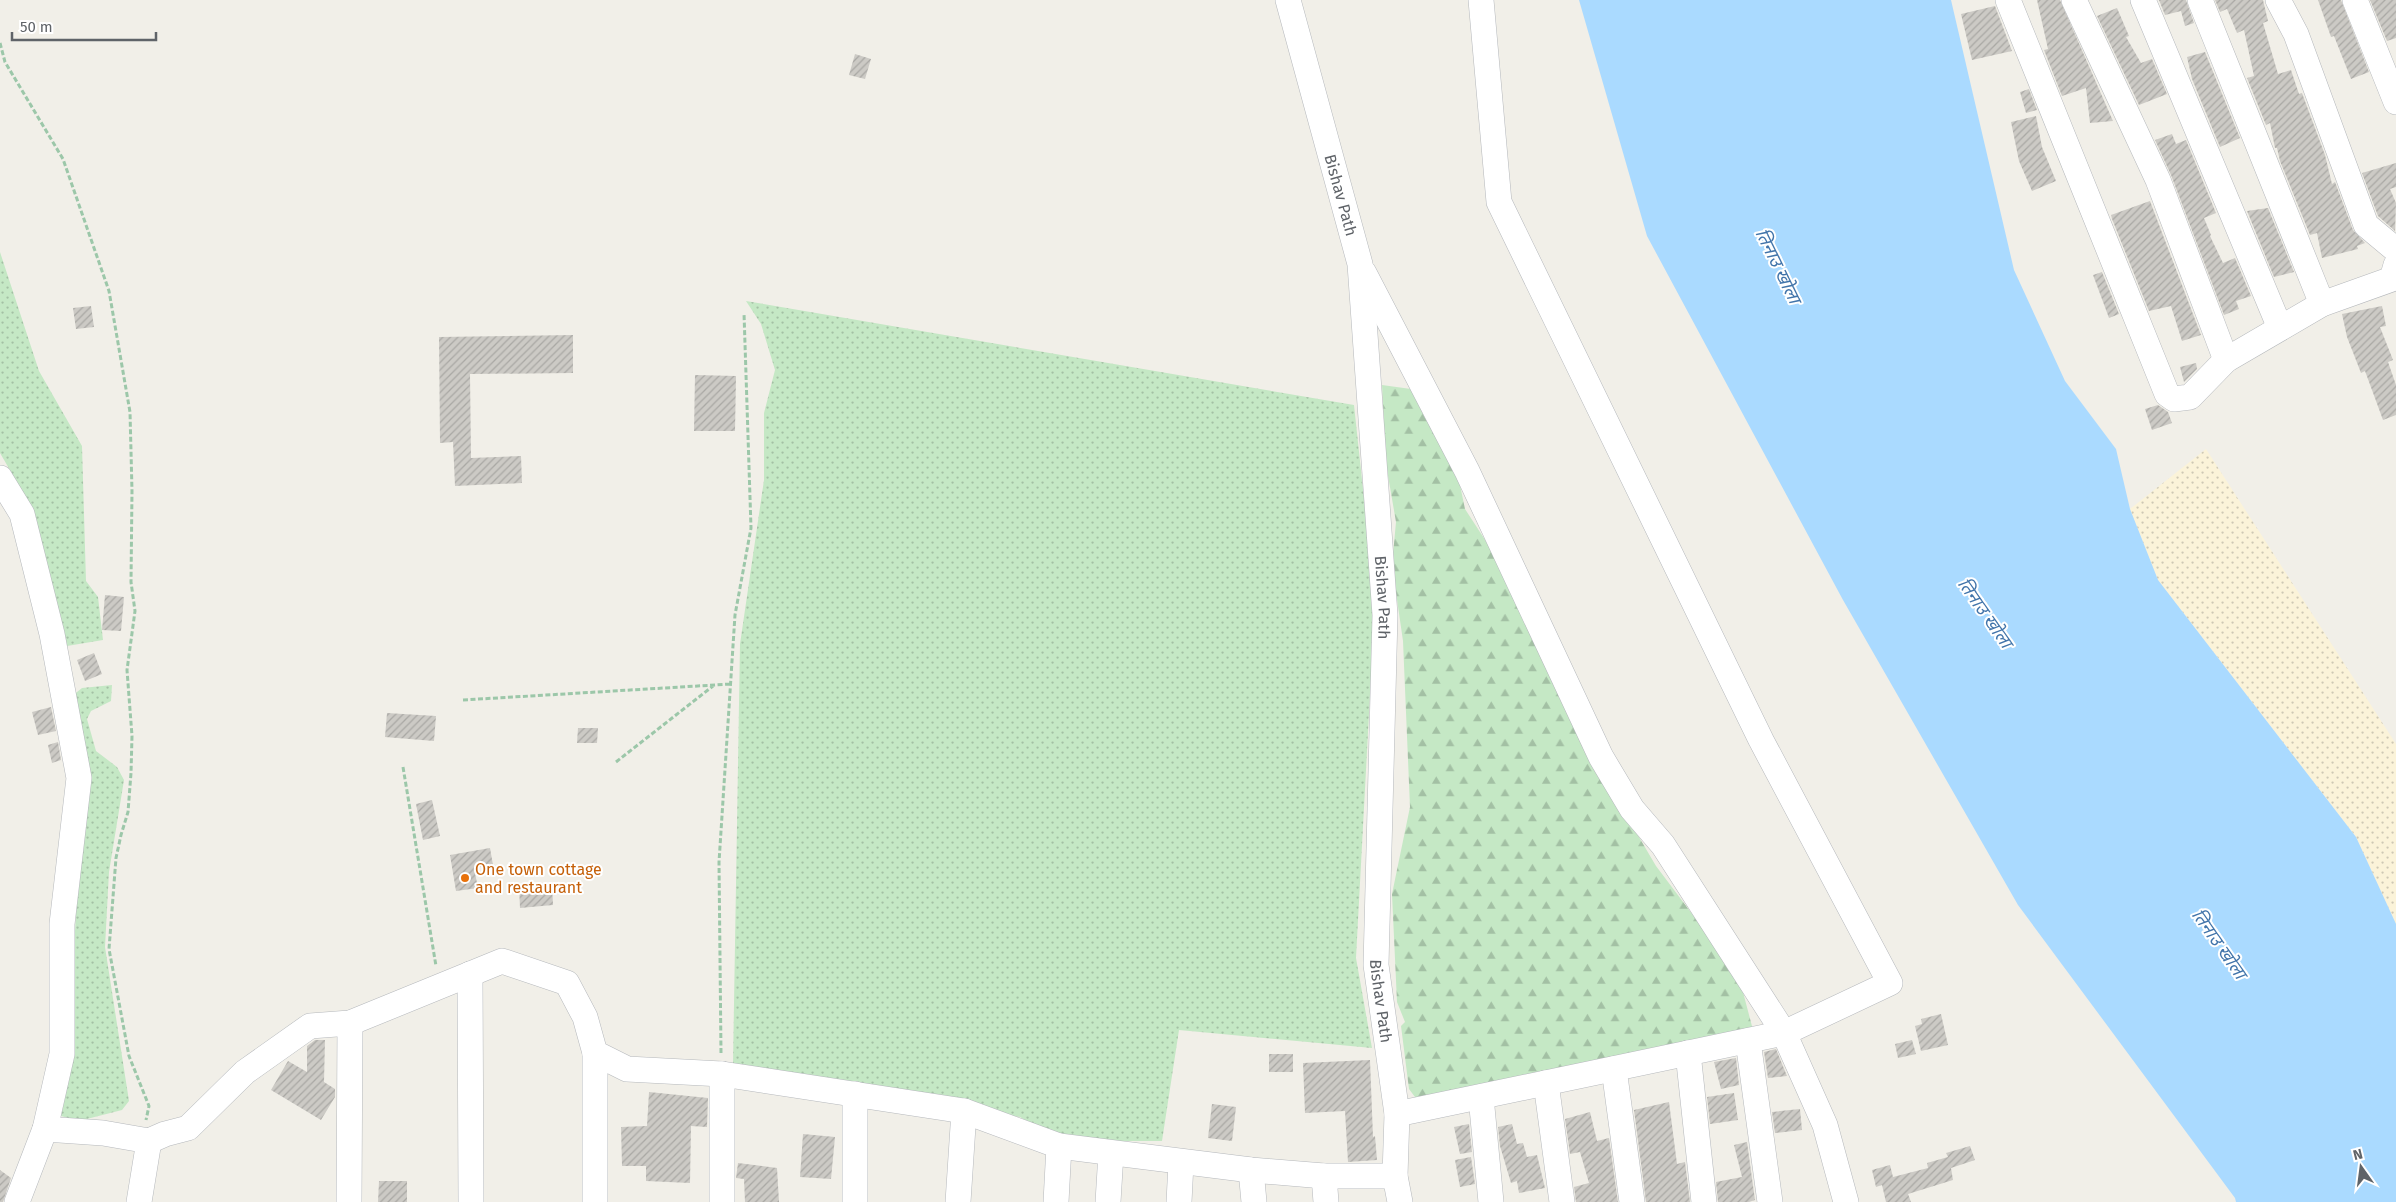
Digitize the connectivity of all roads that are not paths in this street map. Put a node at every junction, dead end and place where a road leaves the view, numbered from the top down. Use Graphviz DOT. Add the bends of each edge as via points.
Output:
graph roads {
  1 [pos="1288,0"];
  2 [pos="1481,0"];
  3 [pos="2008,0"];
  4 [pos="2074,0"];
  5 [pos="2143,0"];
  6 [pos="2200,0"];
  7 [pos="2278,0"];
  8 [pos="2355,0"];
  9 [pos="2396,102"];
  10 [pos="2396,250"];
  11 [pos="1360,264"];
  12 [pos="2396,266"];
  13 [pos="2322,304"];
  14 [pos="2280,328"];
  15 [pos="2226,360"];
  16 [pos="0,478"];
  17 [pos="470,974"];
  18 [pos="350,1023"];
  19 [pos="1784,1033"];
  20 [pos="1748,1041"];
  21 [pos="595,1053"];
  22 [pos="1688,1053"];
  23 [pos="1614,1069"];
  24 [pos="722,1074"];
  25 [pos="1546,1083"];
  26 [pos="855,1094"];
  27 [pos="1481,1097"];
  28 [pos="964,1111"];
  29 [pos="1397,1114"];
  30 [pos="45,1129"];
  31 [pos="144,1140"];
  32 [pos="1059,1146"];
  33 [pos="1111,1153"];
  34 [pos="1181,1163"];
  35 [pos="1252,1170"];
  36 [pos="1324,1176"];
  37 [pos="1395,1176"];
  38 [pos="17,1202"];
  39 [pos="139,1202"];
  40 [pos="348,1202"];
  41 [pos="471,1202"];
  42 [pos="595,1202"];
  43 [pos="722,1202"];
  44 [pos="855,1202"];
  45 [pos="958,1202"];
  46 [pos="1056,1202"];
  47 [pos="1108,1202"];
  48 [pos="1179,1202"];
  49 [pos="1254,1202"];
  50 [pos="1326,1202"];
  51 [pos="1400,1202"];
  52 [pos="1492,1202"];
  53 [pos="1562,1202"];
  54 [pos="1632,1202"];
  55 [pos="1704,1202"];
  56 [pos="1770,1202"];
  57 [pos="1846,1202"];
  1 -- 11 [label="street, Bishav Path"];
  2 -- 19 [label="street" via="1498,202 1761,740 1890,983"];
  3 -- 15 [label="street" via="2166,394 2174,399 2190,397"];
  4 -- 15 [label="street" via="2158,180"];
  5 -- 14 [label="street"];
  6 -- 13 [label="street"];
  7 -- 10 [label="street" via="2296,34 2366,225"];
  8 -- 9 [label="street"];
  11 -- 19 [label="street" via="1467,471 1601,756 1632,809 1663,845"];
  11 -- 29 [label="street, Bishav Path" via="1385,615 1376,965"];
  12 -- 13 [label="street" via="2392,279"];
  13 -- 14 [label="street"];
  14 -- 15 [label="street"];
  16 -- 30 [label="street" via="22,514 52,634 79,778 62,924 62,1054"];
  17 -- 18 [label="street"];
  17 -- 21 [label="street" via="502,961 567,983 585,1017"];
  17 -- 41 [label="street"];
  18 -- 31 [label="street" via="310,1026 245,1072 188,1128"];
  18 -- 40 [label="street"];
  19 -- 20 [label="street"];
  19 -- 57 [label="street" via="1825,1125"];
  20 -- 22 [label="street"];
  20 -- 56 [label="street"];
  21 -- 24 [label="street" via="627,1069"];
  21 -- 42 [label="street"];
  22 -- 23 [label="street"];
  22 -- 55 [label="street"];
  23 -- 25 [label="street"];
  23 -- 54 [label="street"];
  24 -- 26 [label="street"];
  24 -- 43 [label="street"];
  25 -- 27 [label="street"];
  25 -- 53 [label="street"];
  26 -- 28 [label="street"];
  26 -- 44 [label="street"];
  27 -- 29 [label="street"];
  27 -- 52 [label="street"];
  28 -- 32 [label="street"];
  28 -- 45 [label="street"];
  29 -- 37 [label="street, Bishav Path"];
  30 -- 31 [label="street"];
  30 -- 38 [label="street"];
  31 -- 39 [label="street"];
  32 -- 33 [label="street"];
  32 -- 46 [label="street"];
  33 -- 34 [label="street"];
  33 -- 47 [label="street"];
  34 -- 35 [label="street"];
  34 -- 48 [label="street"];
  35 -- 36 [label="street"];
  35 -- 49 [label="street"];
  36 -- 37 [label="street"];
  36 -- 50 [label="street"];
  37 -- 51 [label="street, Bishav Path"];
}
